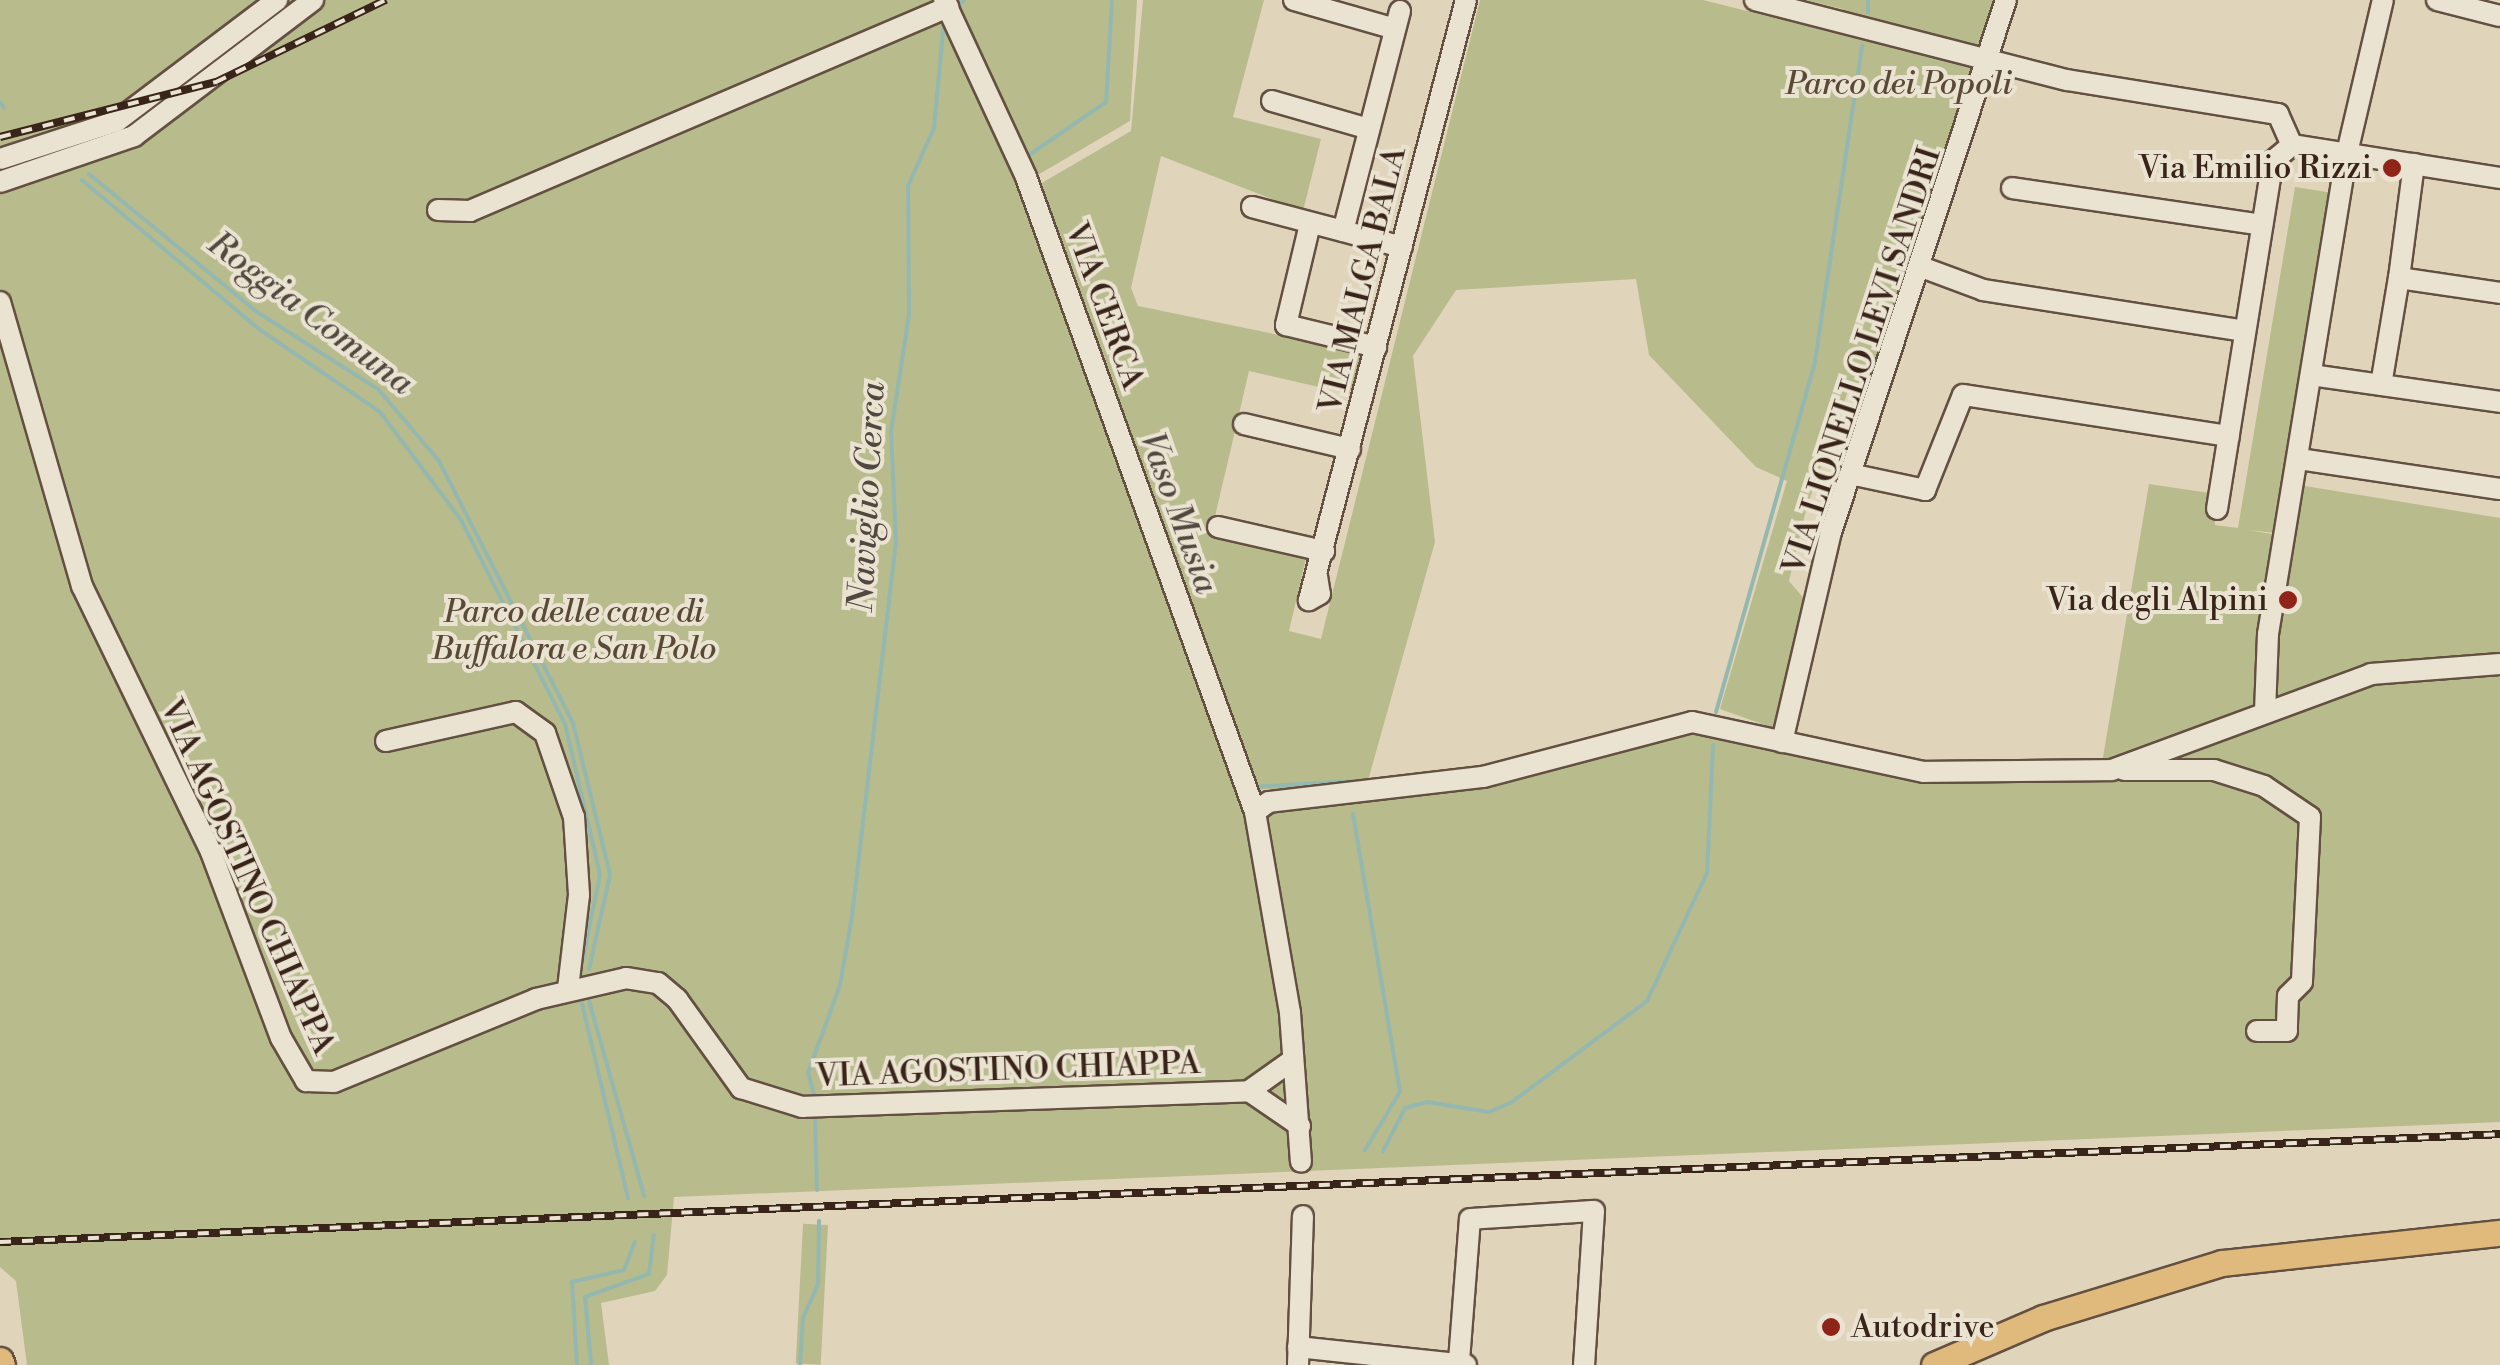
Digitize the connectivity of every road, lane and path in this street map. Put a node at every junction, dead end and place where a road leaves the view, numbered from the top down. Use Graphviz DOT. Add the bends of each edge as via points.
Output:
graph roads {
  1 [pos="277,0"];
  2 [pos="313,0"];
  3 [pos="1294,0"];
  4 [pos="1466,0"];
  5 [pos="1755,0"];
  6 [pos="2006,0"];
  7 [pos="2383,0"];
  8 [pos="2437,0"];
  9 [pos="946,4"];
  10 [pos="2500,16"];
  11 [pos="1990,61"];
  12 [pos="1272,101"];
  13 [pos="1368,130"];
  14 [pos="2292,145"];
  15 [pos="2347,154"];
  16 [pos="2414,164"];
  17 [pos="2,170"];
  18 [pos="2500,178"];
  19 [pos="2012,188"];
  20 [pos="1252,207"];
  21 [pos="438,210"];
  22 [pos="1310,224"];
  23 [pos="2262,225"];
  24 [pos="1343,231"];
  25 [pos="1402,247"];
  26 [pos="1924,268"];
  27 [pos="2399,278"];
  28 [pos="2500,293"];
  29 [pos="0,302"];
  30 [pos="2246,332"];
  31 [pos="1376,347"];
  32 [pos="2311,374"];
  33 [pos="2381,385"];
  34 [pos="2500,402"];
  35 [pos="1244,424"];
  36 [pos="2229,436"];
  37 [pos="1350,449"];
  38 [pos="2298,459"];
  39 [pos="1850,474"];
  40 [pos="2500,490"];
  41 [pos="2217,508"];
  42 [pos="1218,527"];
  43 [pos="1324,551"];
  44 [pos="1317,576"];
  45 [pos="2500,664"];
  46 [pos="2264,712"];
  47 [pos="386,742"];
  48 [pos="1782,742"];
  49 [pos="2112,770"];
  50 [pos="1255,812"];
  51 [pos="568,988"];
  52 [pos="2257,1031"];
  53 [pos="1292,1060"];
  54 [pos="1249,1091"];
  55 [pos="1300,1126"];
  56 [pos="1301,1162"];
  57 [pos="1303,1216"];
  58 [pos="2500,1233"];
  59 [pos="1298,1356"];
  60 [pos="1951,1362"];
  61 [pos="1462,1363"];
  62 [pos="1584,1365"];
  1 -- 17 [label="street" via="117,122"];
  2 -- 17 [label="street" via="134,136"];
  3 -- 13 [label="street" via="1398,20"];
  4 -- 25 [label="street, VIA MALGA BALA"];
  5 -- 11 [label="street"];
  6 -- 11 [label="street, VIA LIONELLO LEVI SANDRI"];
  7 -- 15 [label="street"];
  8 -- 10 [label="street"];
  9 -- 21 [label="street" via="470,211"];
  9 -- 50 [label="street, VIA CERCA" via="1026,177"];
  11 -- 14 [label="street" via="2278,114"];
  11 -- 26 [label="street, VIA LIONELLO LEVI SANDRI"];
  12 -- 13 [label="street"];
  13 -- 24 [label="street"];
  14 -- 15 [label="street"];
  14 -- 23 [label="street" via="2273,162"];
  15 -- 16 [label="street"];
  15 -- 32 [label="street"];
  16 -- 18 [label="street"];
  16 -- 27 [label="street"];
  19 -- 23 [label="street"];
  20 -- 22 [label="street"];
  22 -- 24 [label="street"];
  22 -- 31 [label="street" via="1286,325"];
  23 -- 30 [label="street"];
  24 -- 25 [label="street"];
  25 -- 31 [label="street, VIA MALGA BALA"];
  26 -- 30 [label="street" via="1983,290"];
  26 -- 39 [label="street, VIA LIONELLO LEVI SANDRI"];
  27 -- 28 [label="street"];
  27 -- 33 [label="street"];
  29 -- 51 [label="street, VIA AGOSTINO CHIAPPA" via="82,586 211,852 294,1067 306,1081 334,1082"];
  30 -- 36 [label="street"];
  31 -- 37 [label="street, VIA MALGA BALA"];
  32 -- 33 [label="street"];
  32 -- 38 [label="street"];
  33 -- 34 [label="street"];
  35 -- 37 [label="street"];
  36 -- 39 [label="street" via="1964,395 1925,490"];
  36 -- 41 [label="street"];
  37 -- 43 [label="street, VIA MALGA BALA"];
  38 -- 40 [label="street"];
  38 -- 46 [label="street"];
  39 -- 48 [label="street, VIA LIONELLO LEVI SANDRI"];
  42 -- 43 [label="street"];
  43 -- 44 [label="street, VIA MALGA BALA"];
  45 -- 46 [label="street" via="2371,674"];
  46 -- 49 [label="street"];
  47 -- 51 [label="street" via="516,712 545,733 574,817 579,895"];
  48 -- 49 [label="street" via="1924,772"];
  48 -- 50 [label="street" via="1666,725 1483,777 1269,802"];
  49 -- 52 [label="street" via="2214,770 2264,786 2310,817 2302,982 2288,996 2287,1032"];
  50 -- 53 [label="street, VIA CERCA"];
  51 -- 54 [label="street, VIA AGOSTINO CHIAPPA" via="658,983 741,1088 802,1108"];
  53 -- 54 [label="street, VIA AGOSTINO CHIAPPA"];
  53 -- 55 [label="street, VIA CERCA"];
  54 -- 55 [label="street, VIA AGOSTINO CHIAPPA"];
  55 -- 56 [label="street, VIA CERCA"];
  57 -- 59 [label="street"];
  58 -- 60 [label="main road" via="2222,1263"];
  59 -- 61 [label="street"];
  61 -- 62 [label="street" via="1470,1219 1594,1211"];
}
